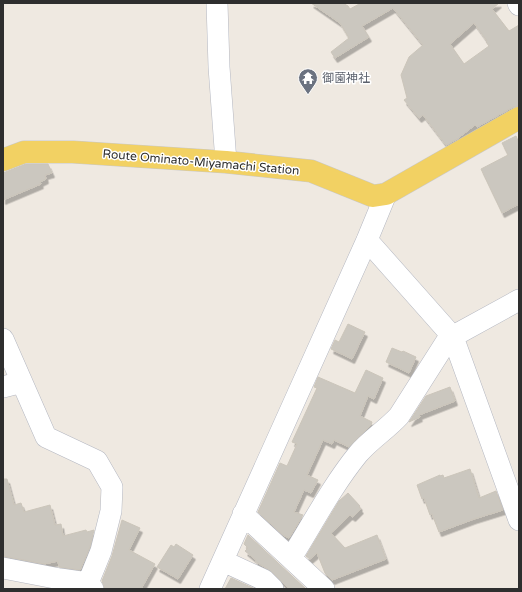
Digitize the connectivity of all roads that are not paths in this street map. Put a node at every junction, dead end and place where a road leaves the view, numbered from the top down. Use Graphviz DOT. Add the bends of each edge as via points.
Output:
graph roads {
  1 [pos="217,3"];
  2 [pos="519,118"];
  3 [pos="3,160"];
  4 [pos="226,162"];
  5 [pos="386,194"];
  6 [pos="367,240"];
  7 [pos="519,300"];
  8 [pos="453,337"];
  9 [pos="3,339"];
  10 [pos="12,385"];
  11 [pos="244,514"];
  12 [pos="519,520"];
  13 [pos="291,558"];
  14 [pos="223,561"];
  15 [pos="3,568"];
  16 [pos="60,579"];
  17 [pos="91,586"];
  18 [pos="36,589"];
  19 [pos="210,589"];
  20 [pos="273,589"];
  21 [pos="324,589"];
  1 -- 4 [label="street" via="218,67"];
  2 -- 5 [label="main road"];
  3 -- 4 [label="main road, Route Ominato-Miyamachi Station" via="24,152 73,152"];
  4 -- 5 [label="main road, Route Ominato-Miyamachi Station" via="311,172 373,196"];
  5 -- 6 [label="street"];
  6 -- 8 [label="street"];
  6 -- 11 [label="street"];
  7 -- 8 [label="street"];
  8 -- 12 [label="street"];
  8 -- 13 [label="street" via="448,339 399,416 359,453 340,478"];
  9 -- 10 [label="street"];
  10 -- 17 [label="street" via="46,437 97,461 112,487 111,511"];
  11 -- 13 [label="street"];
  11 -- 14 [label="street"];
  13 -- 21 [label="street"];
  14 -- 19 [label="street"];
  14 -- 20 [label="street" via="264,580"];
  15 -- 16 [label="street"];
  16 -- 17 [label="street"];
  16 -- 18 [label="street"];
}
